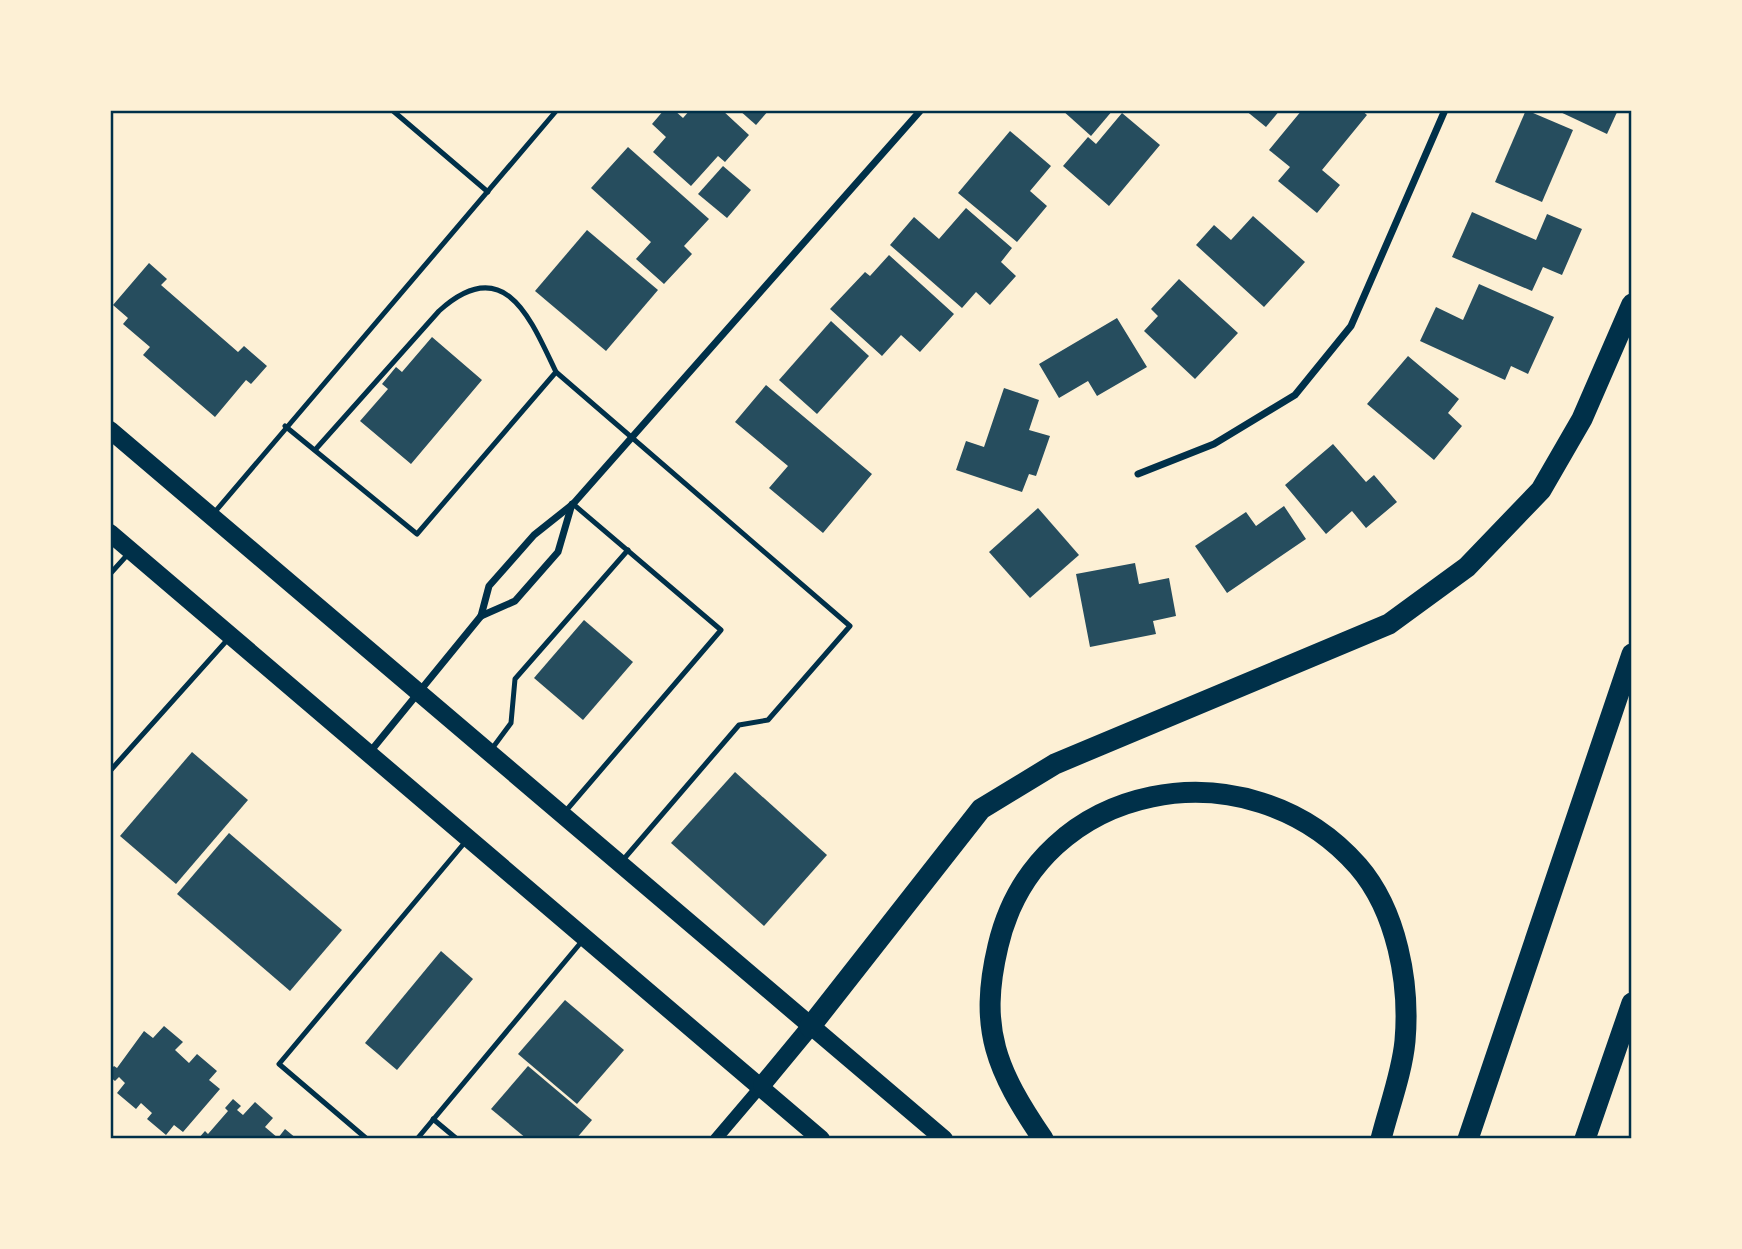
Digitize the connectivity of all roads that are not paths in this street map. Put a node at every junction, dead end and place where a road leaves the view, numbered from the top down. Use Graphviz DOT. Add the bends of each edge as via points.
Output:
graph roads {
  1 [pos="392,110"];
  2 [pos="557,110"];
  3 [pos="921,110"];
  4 [pos="1445,110"];
  5 [pos="488,192"];
  6 [pos="1632,304"];
  7 [pos="556,372"];
  8 [pos="285,426"];
  9 [pos="110,430"];
  10 [pos="629,438"];
  11 [pos="315,450"];
  12 [pos="1138,474"];
  13 [pos="573,504"];
  14 [pos="212,516"];
  15 [pos="110,533"];
  16 [pos="628,550"];
  17 [pos="131,551"];
  18 [pos="110,574"];
  19 [pos="481,616"];
  20 [pos="231,636"];
  21 [pos="1632,654"];
  22 [pos="419,692"];
  23 [pos="489,752"];
  24 [pos="369,754"];
  25 [pos="110,771"];
  26 [pos="562,816"];
  27 [pos="469,838"];
  28 [pos="619,865"];
  29 [pos="585,937"];
  30 [pos="1632,1003"];
  31 [pos="810,1027"];
  32 [pos="762,1085"];
  33 [pos="433,1119"];
  34 [pos="368,1139"];
  35 [pos="417,1139"];
  36 [pos="457,1139"];
  37 [pos="716,1139"];
  38 [pos="821,1139"];
  39 [pos="944,1139"];
  40 [pos="1043,1139"];
  41 [pos="1381,1139"];
  42 [pos="1468,1139"];
  43 [pos="1585,1139"];
  1 -- 5 [label="lane"];
  2 -- 5 [label="lane"];
  3 -- 10 [label="street"];
  4 -- 12 [label="street" via="1351,326 1295,395 1214,444"];
  5 -- 8 [label="lane"];
  6 -- 31 [label="highway" via="1582,419 1541,489 1467,567 1389,624 1055,764 981,809"];
  7 -- 10 [label="lane"];
  7 -- 11 [label="lane" via="417,534"];
  7 -- 11 [label="lane" via="533,321 517,300 497,288 456,295"];
  8 -- 11 [label="lane"];
  8 -- 14 [label="lane"];
  9 -- 14 [label="main road"];
  10 -- 13 [label="street"];
  10 -- 28 [label="lane" via="850,626 768,720 739,725"];
  13 -- 16 [label="lane"];
  13 -- 19 [label="street" via="534,535 489,586"];
  13 -- 19 [label="street" via="558,552 515,601"];
  14 -- 22 [label="main road"];
  15 -- 17 [label="main road"];
  16 -- 23 [label="lane" via="515,679 512,723"];
  16 -- 26 [label="lane" via="720,630"];
  17 -- 18 [label="lane"];
  17 -- 20 [label="main road"];
  19 -- 22 [label="street"];
  20 -- 24 [label="main road"];
  20 -- 25 [label="lane"];
  21 -- 42 [label="highway"];
  22 -- 23 [label="main road"];
  22 -- 24 [label="street"];
  23 -- 26 [label="main road"];
  24 -- 27 [label="main road"];
  26 -- 28 [label="main road"];
  27 -- 29 [label="main road"];
  27 -- 34 [label="lane" via="279,1064"];
  28 -- 31 [label="main road"];
  29 -- 32 [label="main road"];
  29 -- 33 [label="lane"];
  30 -- 43 [label="highway"];
  31 -- 32 [label="main road"];
  31 -- 39 [label="main road"];
  32 -- 37 [label="street"];
  32 -- 38 [label="main road"];
  33 -- 35 [label="lane"];
  33 -- 36 [label="lane"];
  40 -- 41 [label="highway" via="1014,1097 996,1059 990,1009 993,968 1016,894 1041,859 1102,812 1144,797 1182,792 1259,800 1310,825 1358,867 1392,923 1405,983 1405,1043"];
}
